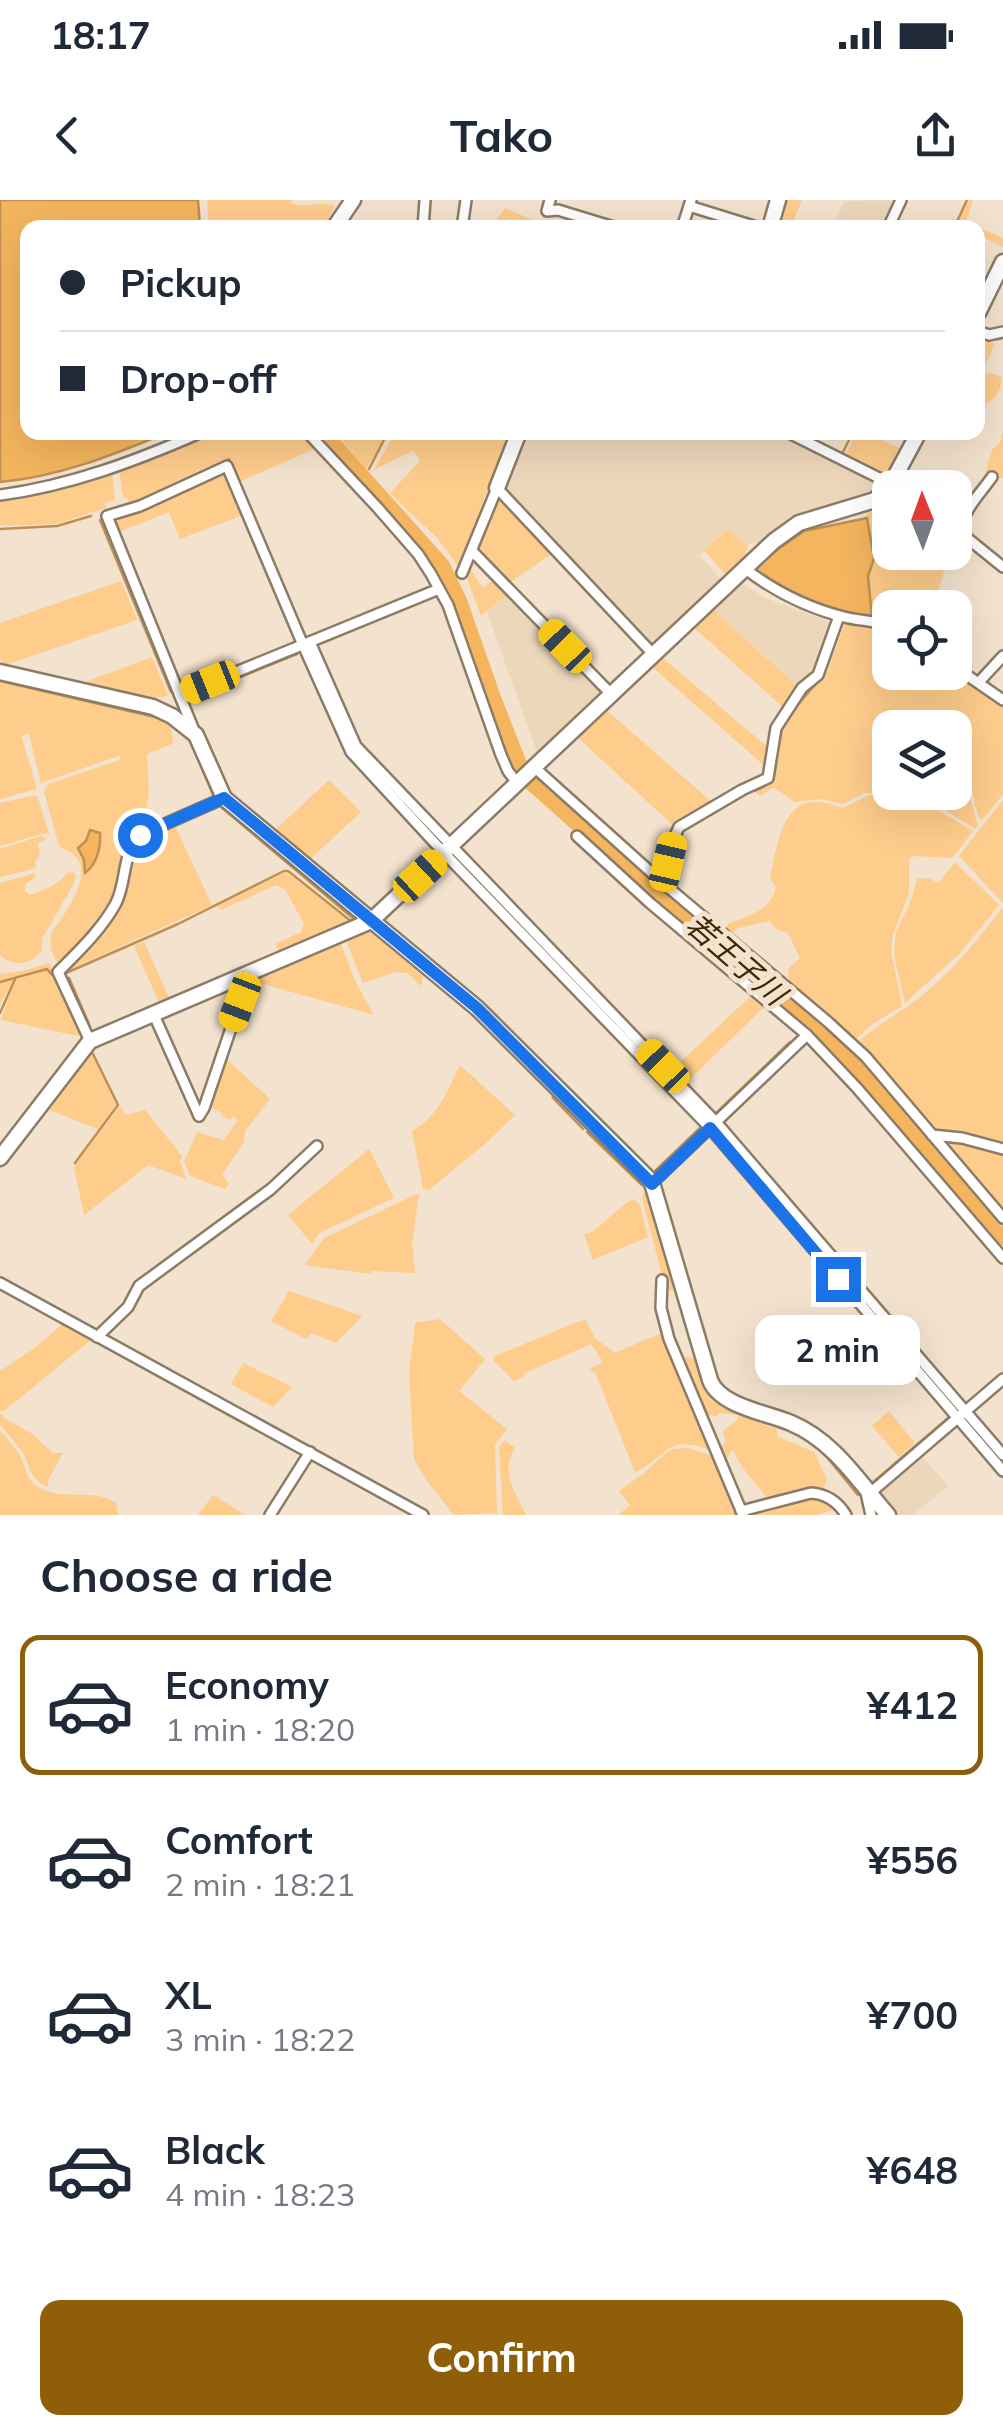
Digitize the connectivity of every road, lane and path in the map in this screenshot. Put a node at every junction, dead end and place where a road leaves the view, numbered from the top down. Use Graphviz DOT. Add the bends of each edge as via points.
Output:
graph roads {
  1 [pos="550,200"];
  2 [pos="690,203"];
  3 [pos="591,220"];
  4 [pos="738,220"];
  5 [pos="1003,262"];
  6 [pos="985,299"];
  7 [pos="183,440"];
  8 [pos="318,440"];
  9 [pos="516,440"];
  10 [pos="800,440"];
  11 [pos="914,440"];
  12 [pos="898,470"];
  13 [pos="872,475"];
  14 [pos="992,477"];
  15 [pos="497,488"];
  16 [pos="0,495"];
  17 [pos="872,501"];
  18 [pos="472,550"];
  19 [pos="1003,567"];
  20 [pos="744,568"];
  21 [pos="462,573"];
  22 [pos="439,589"];
  23 [pos="839,616"];
  24 [pos="872,621"];
  25 [pos="306,643"];
  26 [pos="653,654"];
  27 [pos="1003,656"];
  28 [pos="0,672"];
  29 [pos="972,678"];
  30 [pos="979,682"];
  31 [pos="611,694"];
  32 [pos="180,695"];
  33 [pos="1003,700"];
  34 [pos="196,735"];
  35 [pos="533,768"];
  36 [pos="519,782"];
  37 [pos="224,798"];
  38 [pos="576,836"];
  39 [pos="448,849"];
  40 [pos="663,884"];
  41 [pos="371,921"];
  42 [pos="249,974"];
  43 [pos="154,1015"];
  44 [pos="807,1035"];
  45 [pos="90,1041"];
  46 [pos="713,1125"];
  47 [pos="932,1136"];
  48 [pos="318,1146"];
  49 [pos="1003,1149"];
  50 [pos="0,1158"];
  51 [pos="652,1184"];
  52 [pos="1003,1218"];
  53 [pos="1003,1258"];
  54 [pos="662,1280"];
  55 [pos="0,1282"];
  56 [pos="97,1337"];
  57 [pos="1003,1379"];
  58 [pos="962,1415"];
  59 [pos="310,1452"];
  60 [pos="1003,1456"];
  61 [pos="1003,1471"];
  62 [pos="867,1492"];
  63 [pos="742,1513"];
  64 [pos="270,1515"];
  65 [pos="423,1515"];
  66 [pos="846,1515"];
  67 [pos="871,1515"];
  68 [pos="888,1515"];
  1 -- 3 [label="street" via="547,210"];
  2 -- 4 [label="street"];
  5 -- 6 [label="street"];
  7 -- 16 [label="street" via="74,480"];
  8 -- 22 [label="street" via="418,554"];
  9 -- 15 [label="street"];
  10 -- 13 [label="street"];
  11 -- 12 [label="street"];
  14 -- 19 [label="street" via="960,526"];
  15 -- 18 [label="street"];
  15 -- 26 [label="street"];
  17 -- 20 [label="street" via="799,523"];
  18 -- 21 [label="street"];
  18 -- 31 [label="street"];
  20 -- 23 [label="street" via="768,586"];
  20 -- 26 [label="street"];
  22 -- 25 [label="street"];
  22 -- 36 [label="street" via="508,772"];
  23 -- 24 [label="street"];
  23 -- 40 [label="street" via="818,675 776,728 768,778 679,826"];
  25 -- 32 [label="street"];
  25 -- 32 [label="street" via="227,466 107,516"];
  25 -- 39 [label="street" via="356,746"];
  26 -- 31 [label="street"];
  27 -- 30 [label="street"];
  28 -- 34 [label="street" via="153,707"];
  29 -- 30 [label="street"];
  30 -- 33 [label="street"];
  31 -- 35 [label="street"];
  32 -- 34 [label="street"];
  34 -- 37 [label="street"];
  35 -- 36 [label="street"];
  35 -- 40 [label="street"];
  36 -- 39 [label="street"];
  37 -- 41 [label="street"];
  37 -- 45 [label="street" via="134,841 116,903 58,972"];
  38 -- 44 [label="street"];
  39 -- 41 [label="street"];
  39 -- 46 [label="street"];
  40 -- 47 [label="street" via="866,1057"];
  41 -- 42 [label="street"];
  41 -- 51 [label="street" via="477,1008"];
  42 -- 43 [label="street"];
  42 -- 43 [label="street" via="199,1116"];
  43 -- 45 [label="street"];
  44 -- 46 [label="street"];
  44 -- 53 [label="street"];
  45 -- 50 [label="street"];
  46 -- 51 [label="street"];
  46 -- 58 [label="street"];
  47 -- 49 [label="street"];
  47 -- 52 [label="street"];
  48 -- 56 [label="street" via="139,1286"];
  51 -- 62 [label="street" via="712,1388 814,1434"];
  54 -- 63 [label="street" via="670,1339"];
  55 -- 56 [label="street"];
  56 -- 59 [label="street"];
  57 -- 58 [label="street"];
  58 -- 60 [label="street"];
  58 -- 61 [label="street"];
  58 -- 62 [label="street"];
  59 -- 64 [label="street"];
  59 -- 65 [label="street"];
  62 -- 67 [label="street"];
  62 -- 68 [label="street"];
  63 -- 66 [label="street" via="821,1493"];
}
